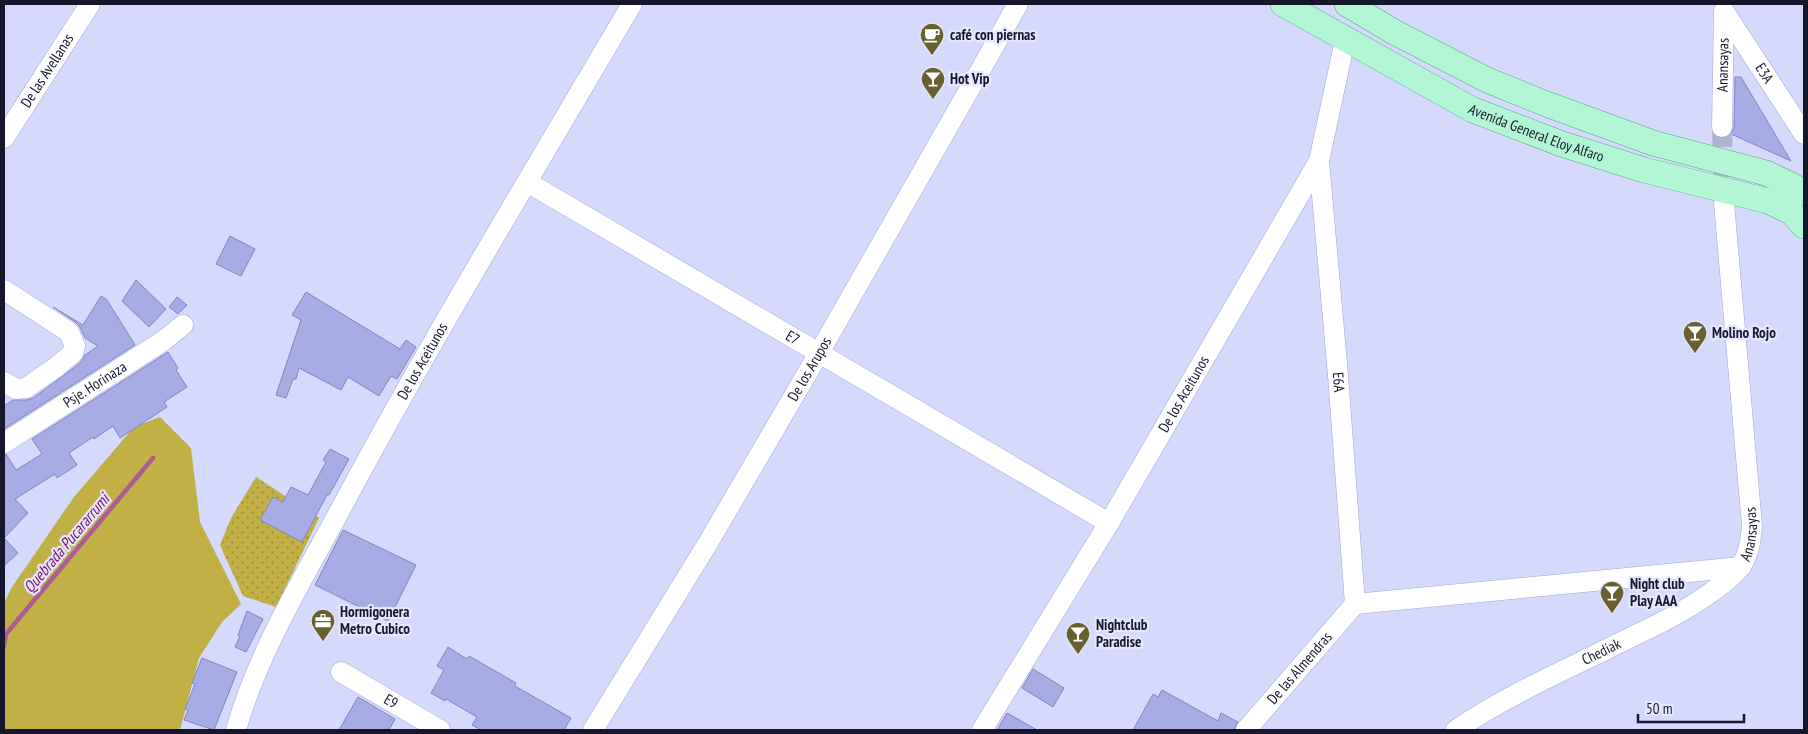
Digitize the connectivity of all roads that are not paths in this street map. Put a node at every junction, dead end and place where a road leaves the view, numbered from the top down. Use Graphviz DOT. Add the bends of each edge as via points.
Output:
graph roads {
  1 [pos="90,4"];
  2 [pos="632,4"];
  3 [pos="1018,4"];
  4 [pos="1283,4"];
  5 [pos="1347,4"];
  6 [pos="1723,8"];
  7 [pos="1345,40"];
  8 [pos="1722,127"];
  9 [pos="1804,134"];
  10 [pos="4,138"];
  11 [pos="1319,161"];
  12 [pos="527,182"];
  13 [pos="1804,193"];
  14 [pos="1724,203"];
  15 [pos="1804,226"];
  16 [pos="4,290"];
  17 [pos="183,325"];
  18 [pos="819,353"];
  19 [pos="4,382"];
  20 [pos="4,443"];
  21 [pos="1109,523"];
  22 [pos="1740,567"];
  23 [pos="1355,604"];
  24 [pos="341,672"];
  25 [pos="236,730"];
  26 [pos="440,730"];
  27 [pos="594,730"];
  28 [pos="982,730"];
  29 [pos="1246,730"];
  30 [pos="1456,730"];
  1 -- 10 [label="street, De las Avellanas"];
  2 -- 12 [label="street, De los Aceitunos"];
  3 -- 18 [label="street, De los Arupos"];
  4 -- 7 [label="main road, Avenida General Eloy Alfaro"];
  5 -- 13 [label="main road, Avenida General Eloy Alfaro" via="1487,80 1653,143 1766,173"];
  6 -- 8 [label="street, Anansayas"];
  6 -- 9 [label="street, E3A"];
  7 -- 11 [label="street, De los Aceitunos"];
  7 -- 15 [label="main road, Avenida General Eloy Alfaro" via="1472,110 1644,170 1768,201 1791,212"];
  11 -- 21 [label="street, De los Aceitunos"];
  11 -- 23 [label="street, E6A"];
  12 -- 18 [label="street, E7"];
  12 -- 25 [label="street, De los Aceitunos" via="382,433 278,626 244,702"];
  14 -- 22 [label="street, Anansayas" via="1752,526 1748,554"];
  16 -- 19 [label="street" via="69,332 75,346 73,352 56,367 26,388 16,389"];
  17 -- 20 [label="street, Psje. Horinaza" via="163,342"];
  18 -- 21 [label="street, E7"];
  18 -- 27 [label="street, De los Arupos"];
  21 -- 28 [label="street, De los Aceitunos"];
  22 -- 23 [label="street, Anansayas"];
  22 -- 30 [label="street, Chediak" via="1699,601 1663,623 1480,714"];
  23 -- 29 [label="street, De las Almendras"];
  24 -- 26 [label="street, E9"];
}
